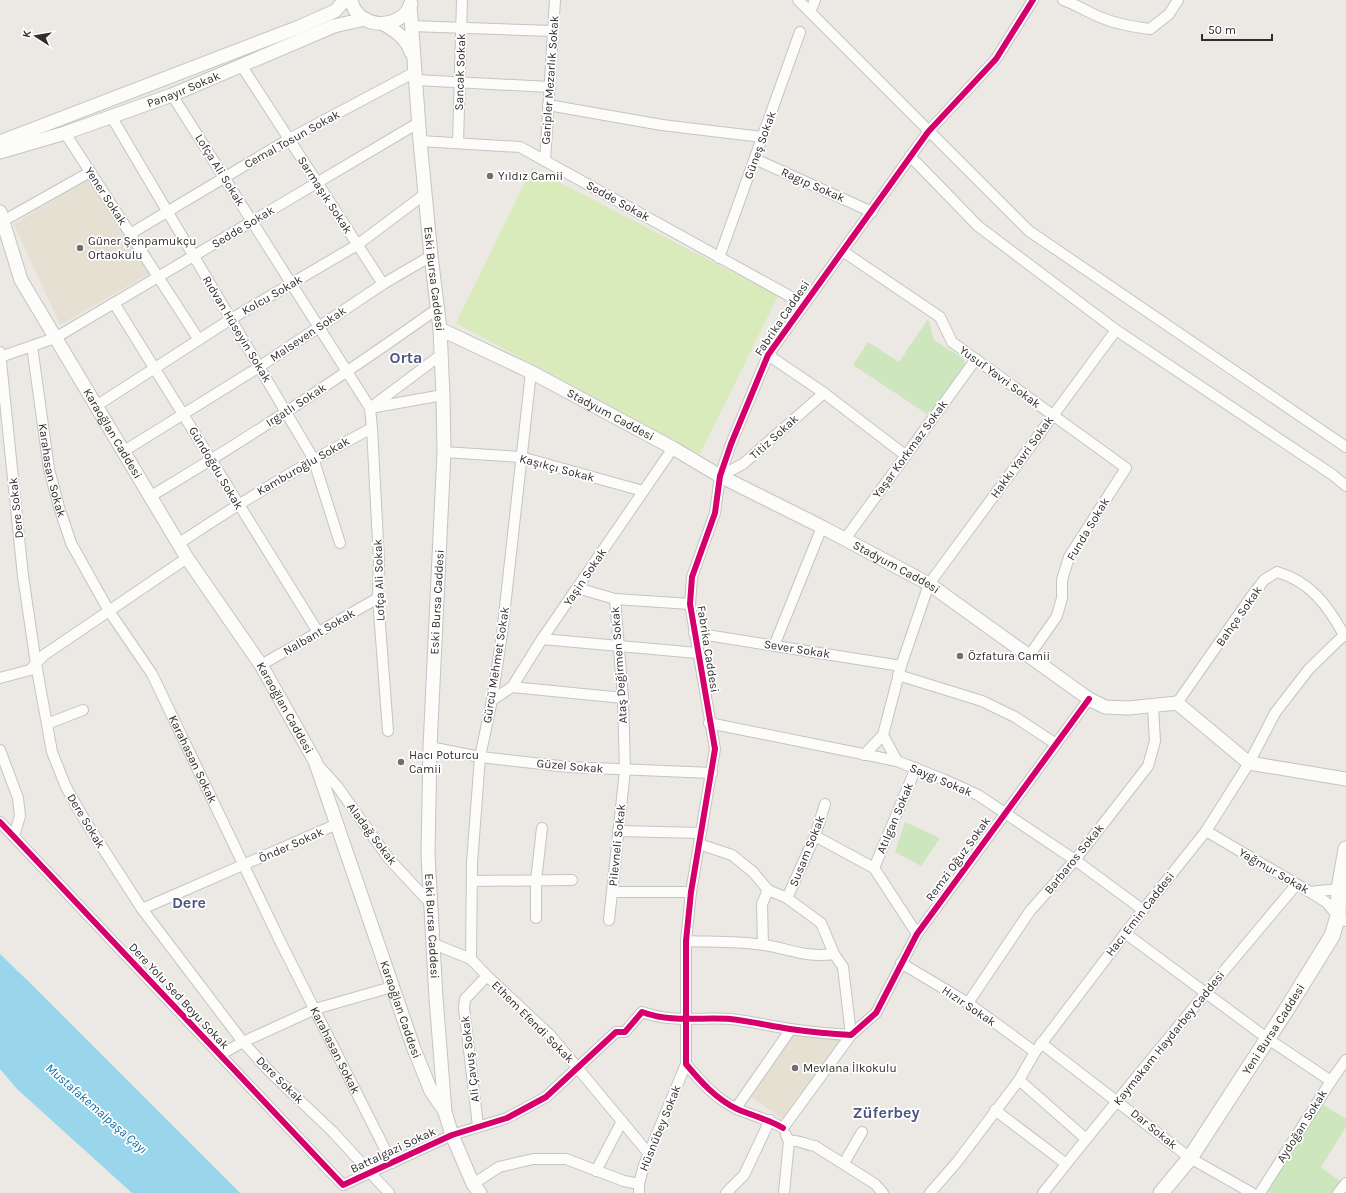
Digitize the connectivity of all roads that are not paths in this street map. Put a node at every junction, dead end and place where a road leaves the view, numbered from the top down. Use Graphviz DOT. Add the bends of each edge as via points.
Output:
graph roads {
  1 [pos="345,0"];
  2 [pos="351,0"];
  3 [pos="462,0"];
  4 [pos="555,0"];
  5 [pos="798,0"];
  6 [pos="815,0"];
  7 [pos="1033,0"];
  8 [pos="1063,0"];
  9 [pos="1178,0"];
  10 [pos="411,2"];
  11 [pos="810,12"];
  12 [pos="365,19"];
  13 [pos="384,24"];
  14 [pos="411,26"];
  15 [pos="461,28"];
  16 [pos="553,31"];
  17 [pos="800,32"];
  18 [pos="242,65"];
  19 [pos="415,71"];
  20 [pos="460,82"];
  21 [pos="549,87"];
  22 [pos="172,94"];
  23 [pos="548,105"];
  24 [pos="111,116"];
  25 [pos="418,123"];
  26 [pos="928,132"];
  27 [pos="64,133"];
  28 [pos="762,137"];
  29 [pos="289,139"];
  30 [pos="420,141"];
  31 [pos="0,142"];
  32 [pos="458,143"];
  33 [pos="0,152"];
  34 [pos="910,156"];
  35 [pos="755,159"];
  36 [pos="545,160"];
  37 [pos="90,172"];
  38 [pos="225,177"];
  39 [pos="316,184"];
  40 [pos="425,194"];
  41 [pos="167,212"];
  42 [pos="872,212"];
  43 [pos="1,217"];
  44 [pos="252,222"];
  45 [pos="130,234"];
  46 [pos="356,244"];
  47 [pos="844,252"];
  48 [pos="193,256"];
  49 [pos="431,256"];
  50 [pos="719,258"];
  51 [pos="157,277"];
  52 [pos="383,284"];
  53 [pos="291,285"];
  54 [pos="114,304"];
  55 [pos="804,304"];
  56 [pos="437,310"];
  57 [pos="231,319"];
  58 [pos="319,327"];
  59 [pos="440,329"];
  60 [pos="1116,330"];
  61 [pos="55,338"];
  62 [pos="199,340"];
  63 [pos="32,346"];
  64 [pos="442,354"];
  65 [pos="768,354"];
  66 [pos="0,355"];
  67 [pos="976,359"];
  68 [pos="259,367"];
  69 [pos="155,368"];
  70 [pos="348,372"];
  71 [pos="531,372"];
  72 [pos="824,393"];
  73 [pos="443,395"];
  74 [pos="96,406"];
  75 [pos="370,408"];
  76 [pos="286,412"];
  77 [pos="183,414"];
  78 [pos="1052,415"];
  79 [pos="372,428"];
  80 [pos="673,448"];
  81 [pos="1346,448"];
  82 [pos="124,451"];
  83 [pos="444,452"];
  84 [pos="905,455"];
  85 [pos="521,457"];
  86 [pos="313,458"];
  87 [pos="211,461"];
  88 [pos="1126,468"];
  89 [pos="720,476"];
  90 [pos="1346,486"];
  91 [pos="643,491"];
  92 [pos="151,496"];
  93 [pos="238,504"];
  94 [pos="822,527"];
  95 [pos="845,539"];
  96 [pos="340,543"];
  97 [pos="178,544"];
  98 [pos="187,558"];
  99 [pos="929,584"];
  100 [pos="577,588"];
  101 [pos="378,598"];
  102 [pos="615,599"];
  103 [pos="690,604"];
  104 [pos="109,611"];
  105 [pos="318,632"];
  106 [pos="694,633"];
  107 [pos="1345,636"];
  108 [pos="542,639"];
  109 [pos="619,646"];
  110 [pos="774,646"];
  111 [pos="697,653"];
  112 [pos="1029,656"];
  113 [pos="36,664"];
  114 [pos="261,665"];
  115 [pos="900,671"];
  116 [pos="0,678"];
  117 [pos="512,687"];
  118 [pos="623,698"];
  119 [pos="1089,699"];
  120 [pos="492,700"];
  121 [pos="1177,703"];
  122 [pos="1153,707"];
  123 [pos="83,710"];
  124 [pos="709,723"];
  125 [pos="47,724"];
  126 [pos="388,732"];
  127 [pos="883,735"];
  128 [pos="1056,744"];
  129 [pos="430,748"];
  130 [pos="0,750"];
  131 [pos="864,755"];
  132 [pos="480,757"];
  133 [pos="315,761"];
  134 [pos="897,761"];
  135 [pos="1249,763"];
  136 [pos="916,768"];
  137 [pos="625,770"];
  138 [pos="712,773"];
  139 [pos="1346,779"];
  140 [pos="825,804"];
  141 [pos="1005,814"];
  142 [pos="0,822"];
  143 [pos="337,824"];
  144 [pos="542,828"];
  145 [pos="618,831"];
  146 [pos="1206,831"];
  147 [pos="701,833"];
  148 [pos="14,836"];
  149 [pos="815,836"];
  150 [pos="699,844"];
  151 [pos="1346,849"];
  152 [pos="1075,860"];
  153 [pos="245,866"];
  154 [pos="874,868"];
  155 [pos="572,880"];
  156 [pos="472,881"];
  157 [pos="536,881"];
  158 [pos="1296,885"];
  159 [pos="1339,889"];
  160 [pos="768,890"];
  161 [pos="612,892"];
  162 [pos="691,892"];
  163 [pos="1310,892"];
  164 [pos="787,898"];
  165 [pos="432,905"];
  166 [pos="142,909"];
  167 [pos="1142,910"];
  168 [pos="536,918"];
  169 [pos="1342,918"];
  170 [pos="609,920"];
  171 [pos="1125,933"];
  172 [pos="917,934"];
  173 [pos="686,941"];
  174 [pos="434,944"];
  175 [pos="763,944"];
  176 [pos="834,954"];
  177 [pos="472,958"];
  178 [pos="901,963"];
  179 [pos="487,976"];
  180 [pos="392,987"];
  181 [pos="1205,993"];
  182 [pos="968,1003"];
  183 [pos="315,1009"];
  184 [pos="686,1018"];
  185 [pos="791,1029"];
  186 [pos="851,1035"];
  187 [pos="1268,1039"];
  188 [pos="243,1042"];
  189 [pos="1041,1043"];
  190 [pos="1035,1052"];
  191 [pos="220,1055"];
  192 [pos="1346,1060"];
  193 [pos="686,1064"];
  194 [pos="579,1068"];
  195 [pos="1343,1072"];
  196 [pos="1019,1080"];
  197 [pos="1331,1081"];
  198 [pos="1119,1101"];
  199 [pos="736,1108"];
  200 [pos="995,1110"];
  201 [pos="445,1112"];
  202 [pos="770,1120"];
  203 [pos="622,1121"];
  204 [pos="478,1126"];
  205 [pos="783,1128"];
  206 [pos="862,1132"];
  207 [pos="452,1135"];
  208 [pos="1085,1138"];
  209 [pos="789,1141"];
  210 [pos="649,1154"];
  211 [pos="1190,1158"];
  212 [pos="392,1163"];
  213 [pos="844,1163"];
  214 [pos="1066,1163"];
  215 [pos="596,1171"];
  216 [pos="372,1173"];
  217 [pos="343,1185"];
  218 [pos="477,1188"];
  219 [pos="639,1188"];
  220 [pos="1048,1191"];
  221 [pos="389,1193"];
  222 [pos="726,1193"];
  223 [pos="784,1193"];
  224 [pos="883,1193"];
  225 [pos="930,1193"];
  226 [pos="1161,1193"];
  227 [pos="1252,1193"];
  228 [pos="1260,1193"];
  1 -- 31 [label="street, Panayır Sokak" via="335,11 299,27"];
  2 -- 12 [label="street" via="357,13"];
  3 -- 15 [label="street, Sancak Sokak"];
  4 -- 16 [label="street, Garipler Mezarlık Sokak"];
  5 -- 11 [label="street"];
  6 -- 11 [label="street"];
  7 -- 26 [label="street, Fabrika Caddesi" via="996,58"];
  8 -- 9 [label="street" via="1105,19 1150,29 1169,14"];
  10 -- 13 [label="street" via="403,16 394,22"];
  10 -- 14 [label="street, Eski Bursa Caddesi"];
  11 -- 26 [label="street"];
  12 -- 13 [label="street"];
  12 -- 18 [label="street, Panayır Sokak" via="334,26"];
  13 -- 19 [label="street" via="407,41"];
  14 -- 15 [label="street"];
  14 -- 19 [label="street, Eski Bursa Caddesi"];
  15 -- 16 [label="street"];
  15 -- 20 [label="street, Sancak Sokak"];
  16 -- 21 [label="street, Garipler Mezarlık Sokak"];
  17 -- 28 [label="street, Güneş Sokak"];
  18 -- 22 [label="street, Panayır Sokak"];
  18 -- 29 [label="street, Sarmaşık Sokak"];
  19 -- 20 [label="street"];
  19 -- 25 [label="street, Eski Bursa Caddesi"];
  19 -- 29 [label="street, Cemal Tosun Sokak"];
  20 -- 21 [label="street"];
  20 -- 32 [label="street, Sancak Sokak"];
  21 -- 23 [label="street, Garipler Mezarlık Sokak"];
  22 -- 24 [label="street, Panayır Sokak"];
  22 -- 38 [label="street, Lofça Ali Sokak"];
  23 -- 28 [label="street" via="662,125"];
  23 -- 36 [label="street, Garipler Mezarlık Sokak"];
  24 -- 27 [label="street, Panayır Sokak"];
  24 -- 41 [label="street, Rıdvan Hüseyin Sokak"];
  25 -- 30 [label="street, Eski Bursa Caddesi"];
  25 -- 39 [label="street, Sedde Sokak"];
  26 -- 34 [label="street, Fabrika Caddesi"];
  26 -- 81 [label="street" via="1029,232"];
  27 -- 33 [label="street, Panayır Sokak"];
  27 -- 37 [label="street, Yener Sokak"];
  28 -- 35 [label="street, Güneş Sokak"];
  29 -- 38 [label="street, Cemal Tosun Sokak"];
  29 -- 39 [label="street, Sarmaşık Sokak"];
  30 -- 32 [label="street, Sedde Sokak"];
  30 -- 40 [label="street, Eski Bursa Caddesi"];
  32 -- 36 [label="street, Sedde Sokak" via="520,147"];
  34 -- 42 [label="street, Fabrika Caddesi"];
  34 -- 60 [label="street" via="978,226"];
  35 -- 42 [label="street, Ragıp Sokak"];
  35 -- 50 [label="street, Güneş Sokak"];
  36 -- 50 [label="street, Sedde Sokak"];
  37 -- 43 [label="street"];
  37 -- 45 [label="street, Yener Sokak"];
  38 -- 41 [label="street, Cemal Tosun Sokak"];
  38 -- 44 [label="street, Lofça Ali Sokak"];
  39 -- 44 [label="street, Sedde Sokak"];
  39 -- 46 [label="street, Sarmaşık Sokak"];
  40 -- 46 [label="street, Kolcu Sokak"];
  40 -- 49 [label="street, Eski Bursa Caddesi"];
  41 -- 45 [label="street, Cemal Tosun Sokak"];
  41 -- 48 [label="street, Rıdvan Hüseyin Sokak"];
  42 -- 47 [label="street, Fabrika Caddesi"];
  43 -- 61 [label="street" via="21,280"];
  44 -- 48 [label="street, Sedde Sokak"];
  44 -- 53 [label="street, Lofça Ali Sokak"];
  45 -- 51 [label="street, Yener Sokak"];
  46 -- 52 [label="street, Sarmaşık Sokak"];
  46 -- 53 [label="street, Kolcu Sokak"];
  47 -- 55 [label="street, Fabrika Caddesi"];
  47 -- 67 [label="street, Yusuf Yavri Sokak" via="940,317 952,342"];
  48 -- 51 [label="street, Sedde Sokak"];
  48 -- 57 [label="street, Rıdvan Hüseyin Sokak"];
  49 -- 52 [label="street, Malseven Sokak"];
  49 -- 56 [label="street, Eski Bursa Caddesi"];
  50 -- 55 [label="street, Sedde Sokak"];
  51 -- 54 [label="street, Sedde Sokak"];
  51 -- 62 [label="street, Yener Sokak"];
  52 -- 58 [label="street, Malseven Sokak"];
  53 -- 57 [label="street, Kolcu Sokak"];
  53 -- 58 [label="street, Lofça Ali Sokak"];
  54 -- 61 [label="street, Sedde Sokak"];
  54 -- 69 [label="street, Gündoğdu Sokak"];
  55 -- 65 [label="street, Fabrika Caddesi"];
  56 -- 59 [label="street, Eski Bursa Caddesi"];
  56 -- 70 [label="street, Irgatlı Sokak"];
  57 -- 62 [label="street, Kolcu Sokak"];
  57 -- 68 [label="street, Rıdvan Hüseyin Sokak"];
  58 -- 68 [label="street, Malseven Sokak"];
  58 -- 70 [label="street, Lofça Ali Sokak"];
  59 -- 64 [label="street, Eski Bursa Caddesi"];
  59 -- 71 [label="street, Stadyum Caddesi"];
  60 -- 78 [label="street, Hakkı Yavri Sokak"];
  60 -- 90 [label="street"];
  61 -- 63 [label="street, Sedde Sokak"];
  61 -- 74 [label="street, Karaoğlan Caddesi"];
  62 -- 69 [label="street, Kolcu Sokak"];
  63 -- 66 [label="street, Sedde Sokak"];
  63 -- 104 [label="street, Karahasan Sokak" via="49,469 58,507 71,543"];
  64 -- 73 [label="street, Eski Bursa Caddesi"];
  64 -- 75 [label="street"];
  65 -- 72 [label="street"];
  65 -- 89 [label="street, Fabrika Caddesi"];
  66 -- 113 [label="street, Dere Sokak"];
  67 -- 78 [label="street, Yusuf Yavri Sokak"];
  67 -- 84 [label="street, Yaşar Korkmaz Sokak"];
  68 -- 76 [label="street, Rıdvan Hüseyin Sokak"];
  68 -- 77 [label="street, Malseven Sokak"];
  69 -- 74 [label="street, Kolcu Sokak"];
  69 -- 77 [label="street, Gündoğdu Sokak"];
  70 -- 75 [label="street, Lofça Ali Sokak"];
  70 -- 76 [label="street, Irgatlı Sokak"];
  71 -- 80 [label="street, Stadyum Caddesi"];
  71 -- 85 [label="street, Gürcü Mehmet Sokak"];
  72 -- 84 [label="street"];
  72 -- 89 [label="street, Titiz Sokak" via="743,464"];
  73 -- 75 [label="street"];
  73 -- 83 [label="street, Eski Bursa Caddesi"];
  74 -- 82 [label="street, Karaoğlan Caddesi"];
  75 -- 79 [label="street"];
  76 -- 86 [label="street, Rıdvan Hüseyin Sokak"];
  76 -- 87 [label="street, Irgatlı Sokak"];
  77 -- 82 [label="street, Malseven Sokak"];
  77 -- 87 [label="street, Gündoğdu Sokak"];
  78 -- 88 [label="street, Yusuf Yavri Sokak"];
  78 -- 99 [label="street, Hakkı Yavri Sokak"];
  79 -- 86 [label="street, Kamburoğlu Sokak"];
  79 -- 101 [label="street, Lofça Ali Sokak" via="379,561"];
  80 -- 89 [label="street, Stadyum Caddesi"];
  80 -- 91 [label="street, Yaşin Sokak"];
  82 -- 92 [label="street, Karaoğlan Caddesi"];
  83 -- 85 [label="street, Kaşıkçı Sokak"];
  83 -- 129 [label="street, Eski Bursa Caddesi"];
  84 -- 95 [label="street, Yaşar Korkmaz Sokak"];
  85 -- 91 [label="street, Kaşıkçı Sokak"];
  85 -- 120 [label="street, Gürcü Mehmet Sokak" via="502,634"];
  86 -- 93 [label="street, Kamburoğlu Sokak"];
  86 -- 96 [label="street, Rıdvan Hüseyin Sokak"];
  87 -- 92 [label="street, Irgatlı Sokak"];
  87 -- 93 [label="street, Gündoğdu Sokak"];
  88 -- 112 [label="street, Funda Sokak" via="1070,557 1062,580 1058,616"];
  89 -- 94 [label="street, Stadyum Caddesi"];
  89 -- 103 [label="street, Fabrika Caddesi" via="715,513 692,577"];
  91 -- 100 [label="street, Yaşin Sokak"];
  92 -- 97 [label="street, Karaoğlan Caddesi"];
  93 -- 97 [label="street, Kamburoğlu Sokak"];
  93 -- 105 [label="street, Gündoğdu Sokak"];
  94 -- 95 [label="street, Stadyum Caddesi"];
  94 -- 110 [label="street"];
  95 -- 99 [label="street, Stadyum Caddesi"];
  97 -- 98 [label="street, Karaoğlan Caddesi"];
  98 -- 104 [label="street"];
  98 -- 114 [label="street, Karaoğlan Caddesi"];
  99 -- 112 [label="street, Stadyum Caddesi"];
  99 -- 115 [label="street, Hakkı Yavri Sokak"];
  100 -- 102 [label="street, Ataş Değirmen Sokak"];
  100 -- 108 [label="street, Yaşin Sokak"];
  101 -- 105 [label="street, Nalbant Sokak"];
  101 -- 126 [label="street, Lofça Ali Sokak"];
  102 -- 103 [label="street"];
  102 -- 109 [label="street, Ataş Değirmen Sokak"];
  103 -- 106 [label="street, Fabrika Caddesi"];
  104 -- 113 [label="street" via="44,655"];
  104 -- 153 [label="street, Karahasan Sokak" via="152,674"];
  105 -- 114 [label="street, Nalbant Sokak"];
  106 -- 110 [label="street, Sever Sokak"];
  106 -- 111 [label="street, Fabrika Caddesi"];
  107 -- 121 [label="street, Bahçe Sokak" via="1330,609 1308,588 1292,576 1277,572 1264,580 1251,597"];
  107 -- 135 [label="street, Hacı Emin Caddesi" via="1310,669 1275,713"];
  108 -- 109 [label="street"];
  108 -- 117 [label="street, Yaşin Sokak"];
  109 -- 111 [label="street"];
  109 -- 118 [label="street, Ataş Değirmen Sokak"];
  110 -- 115 [label="street, Sever Sokak"];
  111 -- 124 [label="street, Fabrika Caddesi"];
  112 -- 119 [label="street, Stadyum Caddesi"];
  113 -- 116 [label="street" via="30,670"];
  113 -- 125 [label="street, Dere Sokak"];
  114 -- 133 [label="street, Karaoğlan Caddesi"];
  115 -- 127 [label="street, Hakkı Yavri Sokak"];
  115 -- 128 [label="street, Sever Sokak" via="1015,717"];
  117 -- 118 [label="street"];
  117 -- 120 [label="street, Yaşin Sokak"];
  118 -- 137 [label="street, Ataş Değirmen Sokak"];
  119 -- 122 [label="street, Stadyum Caddesi" via="1105,707"];
  119 -- 128 [label="street, Remzi Oğuz Sokak"];
  120 -- 132 [label="street, Gürcü Mehmet Sokak"];
  121 -- 122 [label="street, Stadyum Caddesi"];
  121 -- 135 [label="street"];
  122 -- 152 [label="street, Barbaros Sokak" via="1154,741 1148,766"];
  123 -- 125 [label="street"];
  124 -- 131 [label="street, Saygı Sokak"];
  124 -- 138 [label="street, Fabrika Caddesi" via="715,749"];
  125 -- 166 [label="street, Dere Sokak" via="52,752 66,787"];
  127 -- 131 [label="street"];
  127 -- 134 [label="street"];
  128 -- 141 [label="street, Remzi Oğuz Sokak"];
  129 -- 132 [label="street, Güzel Sokak"];
  129 -- 165 [label="street, Eski Bursa Caddesi" via="428,854"];
  130 -- 148 [label="street" via="18,798 20,816"];
  131 -- 134 [label="street, Saygı Sokak"];
  132 -- 137 [label="street, Güzel Sokak" via="569,767"];
  132 -- 156 [label="street, Gürcü Mehmet Sokak"];
  133 -- 143 [label="street, Karaoğlan Caddesi"];
  133 -- 165 [label="street, Aladağ Sokak" via="337,786 390,859"];
  134 -- 136 [label="street, Saygı Sokak"];
  135 -- 139 [label="street"];
  135 -- 146 [label="street, Hacı Emin Caddesi"];
  136 -- 141 [label="street, Saygı Sokak" via="978,795"];
  136 -- 154 [label="street, Atılgan Sokak"];
  137 -- 138 [label="street, Güzel Sokak"];
  137 -- 145 [label="street, Pilevneli Sokak"];
  138 -- 147 [label="street, Fabrika Caddesi"];
  140 -- 149 [label="street, Susam Sokak"];
  141 -- 152 [label="street, Saygı Sokak"];
  141 -- 172 [label="street, Remzi Oğuz Sokak"];
  142 -- 148 [label="street, Dere Yolu Sed Boyu Sokak"];
  143 -- 153 [label="street, Önder Sokak"];
  143 -- 180 [label="street, Karaoğlan Caddesi"];
  144 -- 157 [label="street"];
  145 -- 147 [label="street"];
  145 -- 161 [label="street, Pilevneli Sokak"];
  146 -- 158 [label="street, Yağmur Sokak"];
  146 -- 167 [label="street, Hacı Emin Caddesi"];
  147 -- 150 [label="street, Fabrika Caddesi"];
  148 -- 191 [label="street, Dere Yolu Sed Boyu Sokak"];
  149 -- 154 [label="street"];
  149 -- 164 [label="street, Susam Sokak"];
  150 -- 160 [label="street" via="732,855 753,872"];
  150 -- 162 [label="street, Fabrika Caddesi"];
  151 -- 159 [label="main road, Yeni Bursa Caddesi"];
  152 -- 167 [label="street, Saygı Sokak"];
  152 -- 182 [label="street, Barbaros Sokak" via="1030,912"];
  153 -- 166 [label="street, Önder Sokak"];
  153 -- 183 [label="street, Karahasan Sokak"];
  154 -- 172 [label="street"];
  155 -- 157 [label="street"];
  156 -- 157 [label="street"];
  156 -- 177 [label="street, Gürcü Mehmet Sokak"];
  157 -- 168 [label="street"];
  158 -- 163 [label="street, Yağmur Sokak"];
  158 -- 181 [label="street, Kaymakam Haydarbey Caddesi"];
  159 -- 163 [label="street"];
  159 -- 169 [label="main road, Yeni Bursa Caddesi"];
  160 -- 164 [label="street"];
  160 -- 175 [label="street" via="762,904"];
  161 -- 162 [label="street"];
  161 -- 170 [label="street, Pilevneli Sokak"];
  162 -- 173 [label="street, Fabrika Caddesi"];
  163 -- 169 [label="street, Yağmur Sokak" via="1326,902"];
  164 -- 176 [label="street" via="821,923"];
  165 -- 174 [label="street, Eski Bursa Caddesi"];
  166 -- 188 [label="street, Dere Sokak"];
  167 -- 171 [label="street, Hacı Emin Caddesi"];
  169 -- 187 [label="main road, Yeni Bursa Caddesi"];
  171 -- 181 [label="street"];
  171 -- 189 [label="street, Hacı Emin Caddesi"];
  172 -- 178 [label="street, Remzi Oğuz Sokak"];
  173 -- 175 [label="street"];
  173 -- 184 [label="street, Fabrika Caddesi"];
  174 -- 177 [label="street, Ethem Efendi Sokak"];
  174 -- 201 [label="street, Eski Bursa Caddesi"];
  175 -- 176 [label="street" via="816,956"];
  176 -- 186 [label="street" via="843,967"];
  177 -- 179 [label="street, Ethem Efendi Sokak"];
  178 -- 182 [label="street, Hızır Sokak"];
  178 -- 186 [label="street, Remzi Oğuz Sokak" via="876,1013"];
  179 -- 194 [label="street, Ethem Efendi Sokak" via="551,1036"];
  179 -- 204 [label="street, Ali Çavuş Sokak" via="466,999 464,1008"];
  180 -- 183 [label="street"];
  180 -- 201 [label="street, Karaoğlan Caddesi" via="425,1077"];
  181 -- 187 [label="street"];
  181 -- 198 [label="street, Kaymakam Haydarbey Caddesi"];
  182 -- 190 [label="street, Hızır Sokak"];
  183 -- 188 [label="street"];
  183 -- 212 [label="street, Karahasan Sokak"];
  184 -- 185 [label="street" via="730,1019"];
  184 -- 193 [label="street, Fabrika Caddesi"];
  184 -- 194 [label="street, Battalgazi Sokak" via="677,1020 655,1017 642,1012 625,1032 616,1032"];
  185 -- 186 [label="street"];
  185 -- 199 [label="street"];
  186 -- 205 [label="street, Remzi Oğuz Sokak"];
  187 -- 197 [label="street"];
  187 -- 211 [label="main road, Yeni Bursa Caddesi"];
  188 -- 191 [label="street"];
  188 -- 216 [label="street, Dere Sokak"];
  189 -- 190 [label="street, Hacı Emin Caddesi"];
  189 -- 198 [label="street, Dar Sokak"];
  190 -- 196 [label="street, Hacı Emin Caddesi"];
  191 -- 217 [label="street, Dere Yolu Sed Boyu Sokak"];
  192 -- 195 [label="street, Aydoğan Sokak"];
  193 -- 199 [label="street" via="706,1088"];
  193 -- 210 [label="street, Hüsnübey Sokak"];
  194 -- 203 [label="street, Ethem Efendi Sokak"];
  194 -- 204 [label="street, Battalgazi Sokak" via="546,1097 507,1118"];
  195 -- 197 [label="street, Aydoğan Sokak"];
  196 -- 200 [label="street, Hacı Emin Caddesi"];
  196 -- 208 [label="street"];
  197 -- 228 [label="street, Aydoğan Sokak"];
  198 -- 208 [label="street, Kaymakam Haydarbey Caddesi"];
  198 -- 211 [label="street, Dar Sokak"];
  199 -- 202 [label="street"];
  200 -- 214 [label="street"];
  200 -- 225 [label="street, Hacı Emin Caddesi" via="957,1162"];
  201 -- 207 [label="street, Eski Bursa Caddesi"];
  202 -- 205 [label="street"];
  202 -- 222 [label="street" via="744,1175"];
  203 -- 210 [label="street, Ethem Efendi Sokak"];
  203 -- 215 [label="street"];
  204 -- 207 [label="street, Battalgazi Sokak"];
  205 -- 209 [label="street"];
  206 -- 213 [label="street"];
  207 -- 212 [label="street, Battalgazi Sokak"];
  207 -- 218 [label="street, Eski Bursa Caddesi"];
  208 -- 214 [label="street, Kaymakam Haydarbey Caddesi"];
  209 -- 213 [label="street" via="795,1140 815,1146"];
  209 -- 223 [label="street"];
  210 -- 219 [label="street, Hüsnübey Sokak"];
  211 -- 226 [label="main road, Yeni Bursa Caddesi"];
  211 -- 227 [label="street, Dar Sokak"];
  212 -- 216 [label="street, Battalgazi Sokak"];
  213 -- 224 [label="street" via="875,1184"];
  214 -- 220 [label="street, Kaymakam Haydarbey Caddesi"];
  215 -- 218 [label="street" via="566,1159 533,1159 499,1166"];
  215 -- 219 [label="street"];
  216 -- 217 [label="street, Battalgazi Sokak"];
  216 -- 221 [label="street, Dere Sokak"];
}
